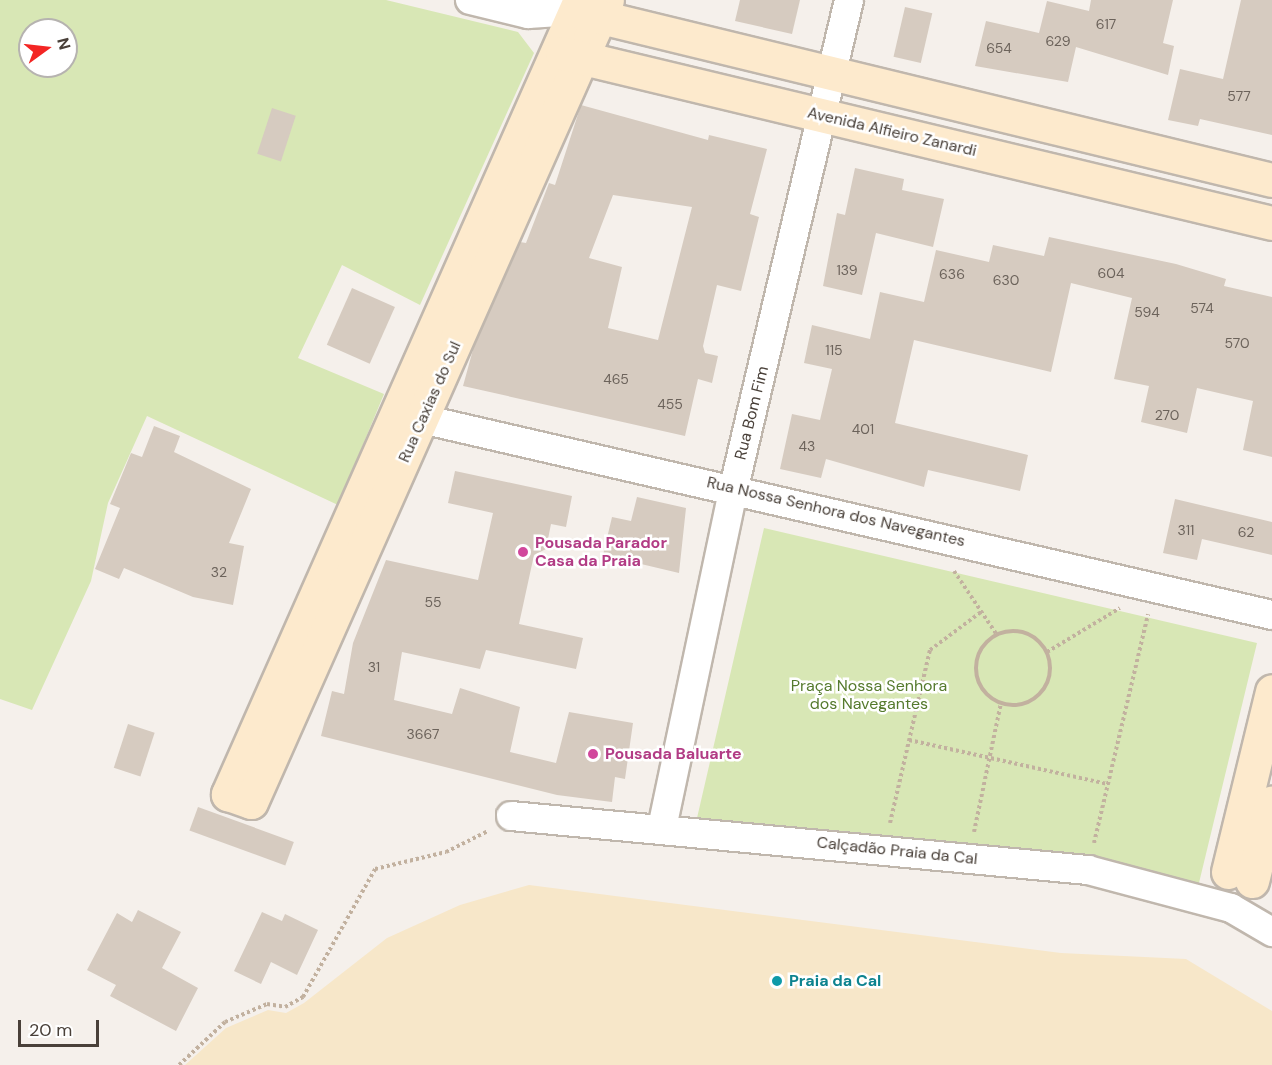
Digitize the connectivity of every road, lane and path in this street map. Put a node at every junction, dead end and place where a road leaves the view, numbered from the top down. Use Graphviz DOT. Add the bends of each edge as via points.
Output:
graph roads {
  1 [pos="470,0"];
  2 [pos="849,0"];
  3 [pos="590,7"];
  4 [pos="528,15"];
  5 [pos="571,56"];
  6 [pos="833,72"];
  7 [pos="825,116"];
  8 [pos="1272,180"];
  9 [pos="1272,223"];
  10 [pos="410,417"];
  11 [pos="734,487"];
  12 [pos="928,533"];
  13 [pos="1154,587"];
  14 [pos="981,612"];
  15 [pos="1272,615"];
  16 [pos="997,635"];
  17 [pos="1047,653"];
  18 [pos="1272,691"];
  19 [pos="1001,703"];
  20 [pos="909,740"];
  21 [pos="990,758"];
  22 [pos="1108,784"];
  23 [pos="240,798"];
  24 [pos="1272,802"];
  25 [pos="511,816"];
  26 [pos="662,828"];
  27 [pos="884,850"];
  28 [pos="969,858"];
  29 [pos="1088,870"];
  30 [pos="1272,932"];
  31 [pos="179,1065"];
  1 -- 4 [label="street"];
  2 -- 6 [label="street, Rua Bom Fim"];
  3 -- 4 [label="street"];
  3 -- 5 [label="street, Rua Caxias do Sul"];
  3 -- 6 [label="street"];
  4 -- 5 [label="street"];
  5 -- 7 [label="street, Avenida Alfieiro Zanardi"];
  5 -- 10 [label="street, Rua Caxias do Sul"];
  6 -- 7 [label="street, Rua Bom Fim"];
  6 -- 8 [label="street"];
  7 -- 9 [label="street, Avenida Alfieiro Zanardi"];
  7 -- 11 [label="street, Rua Bom Fim"];
  10 -- 11 [label="street, Rua Nossa Senhora dos Navegantes"];
  10 -- 23 [label="street, Rua Caxias do Sul"];
  11 -- 12 [label="street, Rua Nossa Senhora dos Navegantes"];
  11 -- 26 [label="street, Rua Bom Fim"];
  12 -- 13 [label="street, Rua Nossa Senhora dos Navegantes"];
  12 -- 14 [label="path"];
  13 -- 15 [label="street, Rua Nossa Senhora dos Navegantes"];
  13 -- 17 [label="path"];
  13 -- 22 [label="path"];
  14 -- 16 [label="path"];
  14 -- 20 [label="path" via="930,650"];
  16 -- 17 [label="path" via="1031,635"];
  16 -- 19 [label="path" via="976,664 982,688"];
  17 -- 19 [label="path" via="1049,677 1040,693 1026,703"];
  18 -- 24 [label="street" via="1240,876"];
  19 -- 21 [label="path"];
  20 -- 21 [label="path"];
  20 -- 27 [label="path"];
  21 -- 22 [label="path"];
  21 -- 28 [label="path"];
  22 -- 29 [label="path"];
  25 -- 26 [label="street, Calçadão Praia da Cal"];
  25 -- 31 [label="path" via="446,852 375,869 303,997 285,1007 267,1004 225,1022"];
  26 -- 27 [label="street, Calçadão Praia da Cal"];
  27 -- 28 [label="street, Calçadão Praia da Cal"];
  28 -- 29 [label="street, Calçadão Praia da Cal"];
  29 -- 30 [label="street, Calçadão Praia da Cal" via="1231,908"];
}
